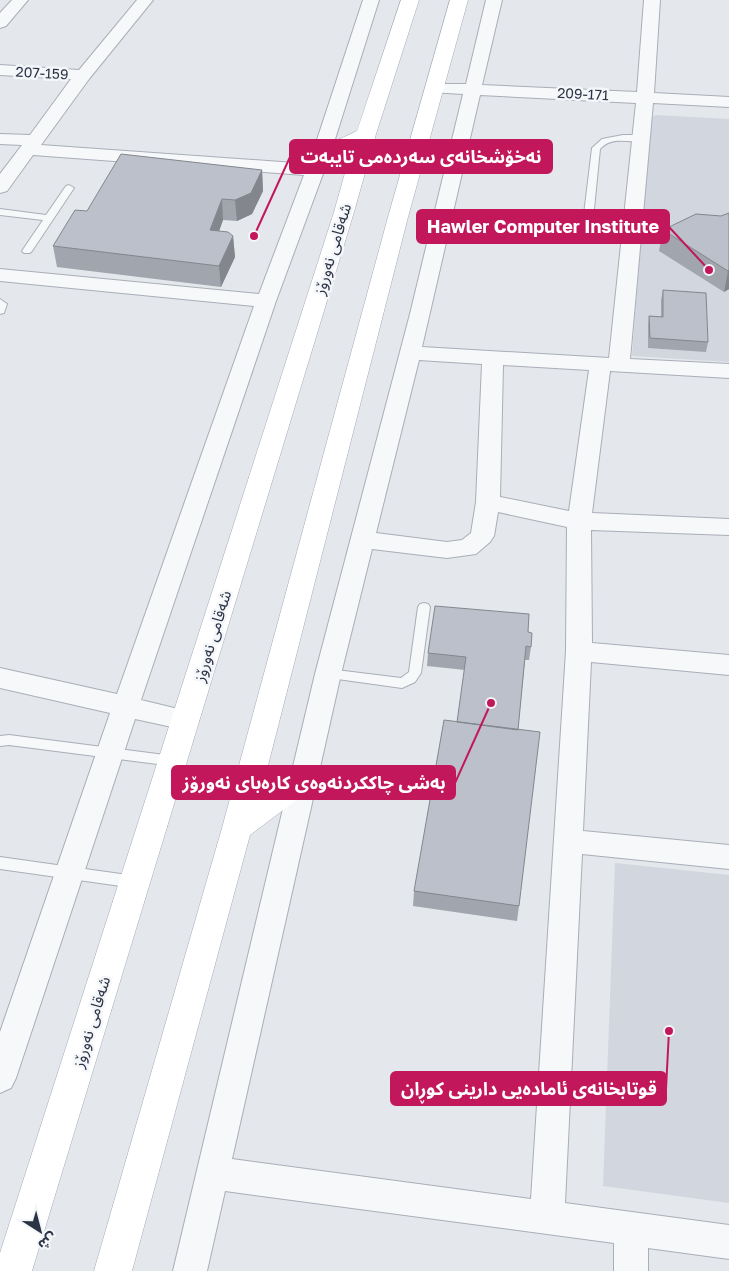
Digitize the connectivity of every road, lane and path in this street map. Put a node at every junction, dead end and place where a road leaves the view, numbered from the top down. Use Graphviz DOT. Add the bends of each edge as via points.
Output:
graph roads {
  1 [pos="20,0"];
  2 [pos="145,0"];
  3 [pos="371,0"];
  4 [pos="410,0"];
  5 [pos="460,0"];
  6 [pos="494,0"];
  7 [pos="652,0"];
  8 [pos="0,23"];
  9 [pos="0,70"];
  10 [pos="83,75"];
  11 [pos="436,88"];
  12 [pos="473,89"];
  13 [pos="645,97"];
  14 [pos="729,102"];
  15 [pos="366,134"];
  16 [pos="641,138"];
  17 [pos="0,139"];
  18 [pos="31,145"];
  19 [pos="318,163"];
  20 [pos="0,187"];
  21 [pos="69,188"];
  22 [pos="0,212"];
  23 [pos="49,218"];
  24 [pos="586,239"];
  25 [pos="27,251"];
  26 [pos="0,274"];
  27 [pos="266,301"];
  28 [pos="0,302"];
  29 [pos="0,312"];
  30 [pos="409,353"];
  31 [pos="493,358"];
  32 [pos="609,364"];
  33 [pos="729,371"];
  34 [pos="488,502"];
  35 [pos="579,521"];
  36 [pos="729,527"];
  37 [pos="363,540"];
  38 [pos="424,607"];
  39 [pos="579,650"];
  40 [pos="729,665"];
  41 [pos="328,674"];
  42 [pos="0,678"];
  43 [pos="126,706"];
  44 [pos="186,720"];
  45 [pos="0,741"];
  46 [pos="110,752"];
  47 [pos="173,761"];
  48 [pos="304,778"];
  49 [pos="237,828"];
  50 [pos="569,841"];
  51 [pos="729,857"];
  52 [pos="0,863"];
  53 [pos="69,873"];
  54 [pos="135,882"];
  55 [pos="0,1078"];
  56 [pos="213,1172"];
  57 [pos="548,1218"];
  58 [pos="631,1229"];
  59 [pos="729,1242"];
  60 [pos="13,1271"];
  61 [pos="113,1271"];
  62 [pos="190,1271"];
  63 [pos="631,1271"];
  1 -- 8 [label="street"];
  2 -- 10 [label="street"];
  3 -- 19 [label="street"];
  4 -- 15 [label="main road, شەقامی نەورۆز"];
  5 -- 11 [label="main road"];
  6 -- 12 [label="street"];
  7 -- 13 [label="street"];
  9 -- 10 [label="street, 207-159"];
  10 -- 18 [label="street"];
  11 -- 12 [label="street, 209-171"];
  11 -- 49 [label="main road" via="395,226"];
  12 -- 13 [label="street, 209-171"];
  12 -- 30 [label="street"];
  13 -- 14 [label="street, 209-171"];
  13 -- 16 [label="street"];
  15 -- 19 [label="main road"];
  15 -- 44 [label="main road, شەقامی نەورۆز"];
  16 -- 24 [label="lane" via="609,138 596,148"];
  16 -- 32 [label="street"];
  17 -- 18 [label="street"];
  18 -- 19 [label="street"];
  18 -- 20 [label="street"];
  19 -- 27 [label="street"];
  21 -- 23 [label="lane"];
  22 -- 23 [label="lane"];
  23 -- 25 [label="lane"];
  26 -- 27 [label="street"];
  27 -- 43 [label="street"];
  28 -- 29 [label="lane"];
  30 -- 31 [label="street"];
  30 -- 37 [label="street"];
  31 -- 32 [label="street"];
  31 -- 34 [label="street"];
  32 -- 33 [label="street"];
  32 -- 35 [label="street"];
  34 -- 35 [label="street"];
  34 -- 37 [label="street" via="482,536 468,548 447,550"];
  35 -- 36 [label="street"];
  35 -- 39 [label="street"];
  37 -- 41 [label="street"];
  38 -- 41 [label="lane" via="415,673 410,679 402,683"];
  39 -- 40 [label="street"];
  39 -- 50 [label="street"];
  41 -- 48 [label="street"];
  42 -- 43 [label="street"];
  43 -- 44 [label="street"];
  43 -- 46 [label="street"];
  44 -- 47 [label="main road, شەقامی نەورۆز"];
  45 -- 46 [label="lane"];
  46 -- 47 [label="lane"];
  46 -- 53 [label="street"];
  47 -- 54 [label="main road, شەقامی نەورۆز"];
  48 -- 49 [label="main road"];
  48 -- 56 [label="street"];
  49 -- 61 [label="main road"];
  50 -- 51 [label="street"];
  50 -- 57 [label="street"];
  52 -- 53 [label="lane"];
  53 -- 54 [label="lane"];
  53 -- 55 [label="street"];
  54 -- 60 [label="main road, شەقامی نەورۆز"];
  56 -- 57 [label="street"];
  56 -- 62 [label="street"];
  57 -- 58 [label="street"];
  58 -- 59 [label="street"];
  58 -- 63 [label="street"];
}
